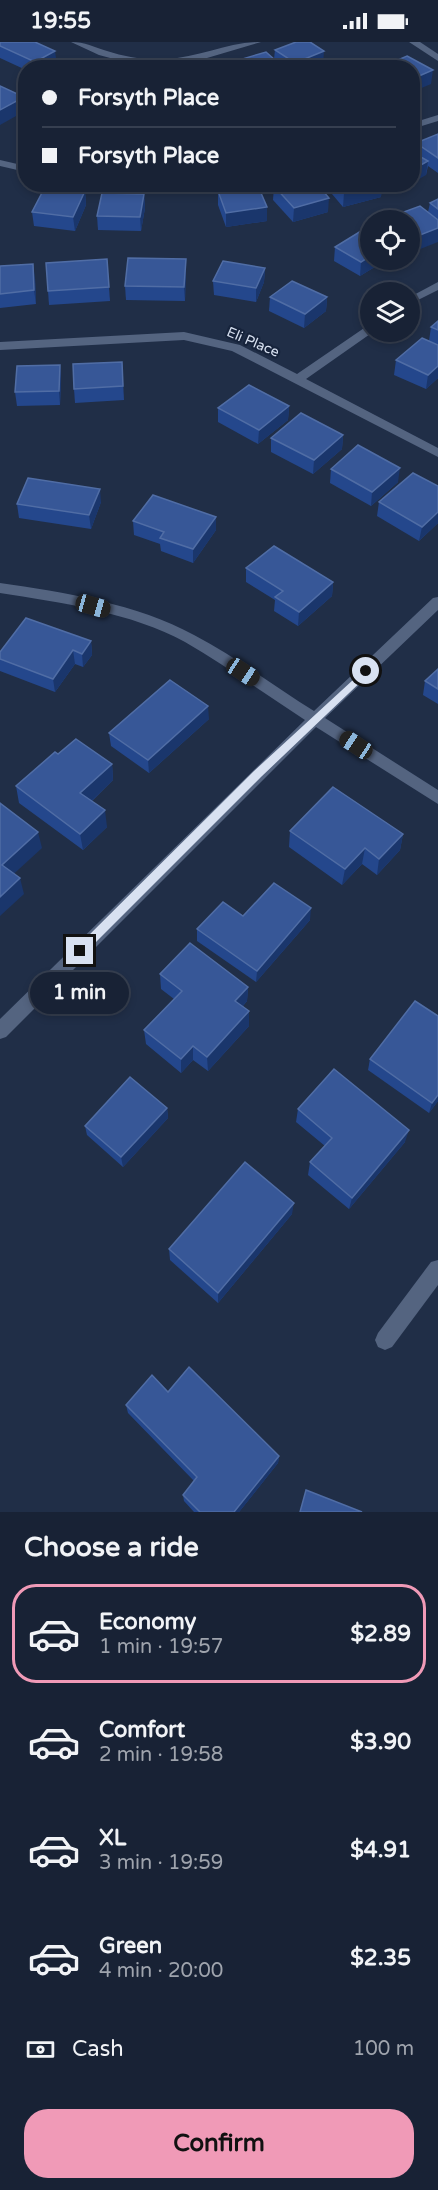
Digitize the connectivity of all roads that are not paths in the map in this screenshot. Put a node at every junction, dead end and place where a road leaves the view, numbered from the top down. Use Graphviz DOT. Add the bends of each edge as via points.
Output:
graph roads {
  1 [pos="76,42"];
  2 [pos="256,42"];
  3 [pos="414,42"];
  4 [pos="438,58"];
  5 [pos="134,60"];
  6 [pos="187,60"];
  7 [pos="438,118"];
  8 [pos="420,124"];
  9 [pos="0,164"];
  10 [pos="18,167"];
  11 [pos="438,285"];
  12 [pos="420,295"];
  13 [pos="360,335"];
  14 [pos="0,346"];
  15 [pos="298,379"];
  16 [pos="438,453"];
  17 [pos="0,588"];
  18 [pos="438,602"];
  19 [pos="316,719"];
  20 [pos="438,798"];
  21 [pos="0,1031"];
  22 [pos="438,1269"];
  23 [pos="386,1340"];
  1 -- 5 [label="street" via="108,56"];
  2 -- 6 [label="street"];
  3 -- 4 [label="street"];
  7 -- 8 [label="street"];
  9 -- 10 [label="street"];
  11 -- 12 [label="street"];
  13 -- 15 [label="street"];
  14 -- 15 [label="street, Eli Place" via="184,336 236,348"];
  15 -- 16 [label="street, Eli Place"];
  17 -- 19 [label="street" via="93,606 164,627 189,638"];
  18 -- 19 [label="street"];
  19 -- 20 [label="street"];
  19 -- 21 [label="street"];
  22 -- 23 [label="street"];
}
